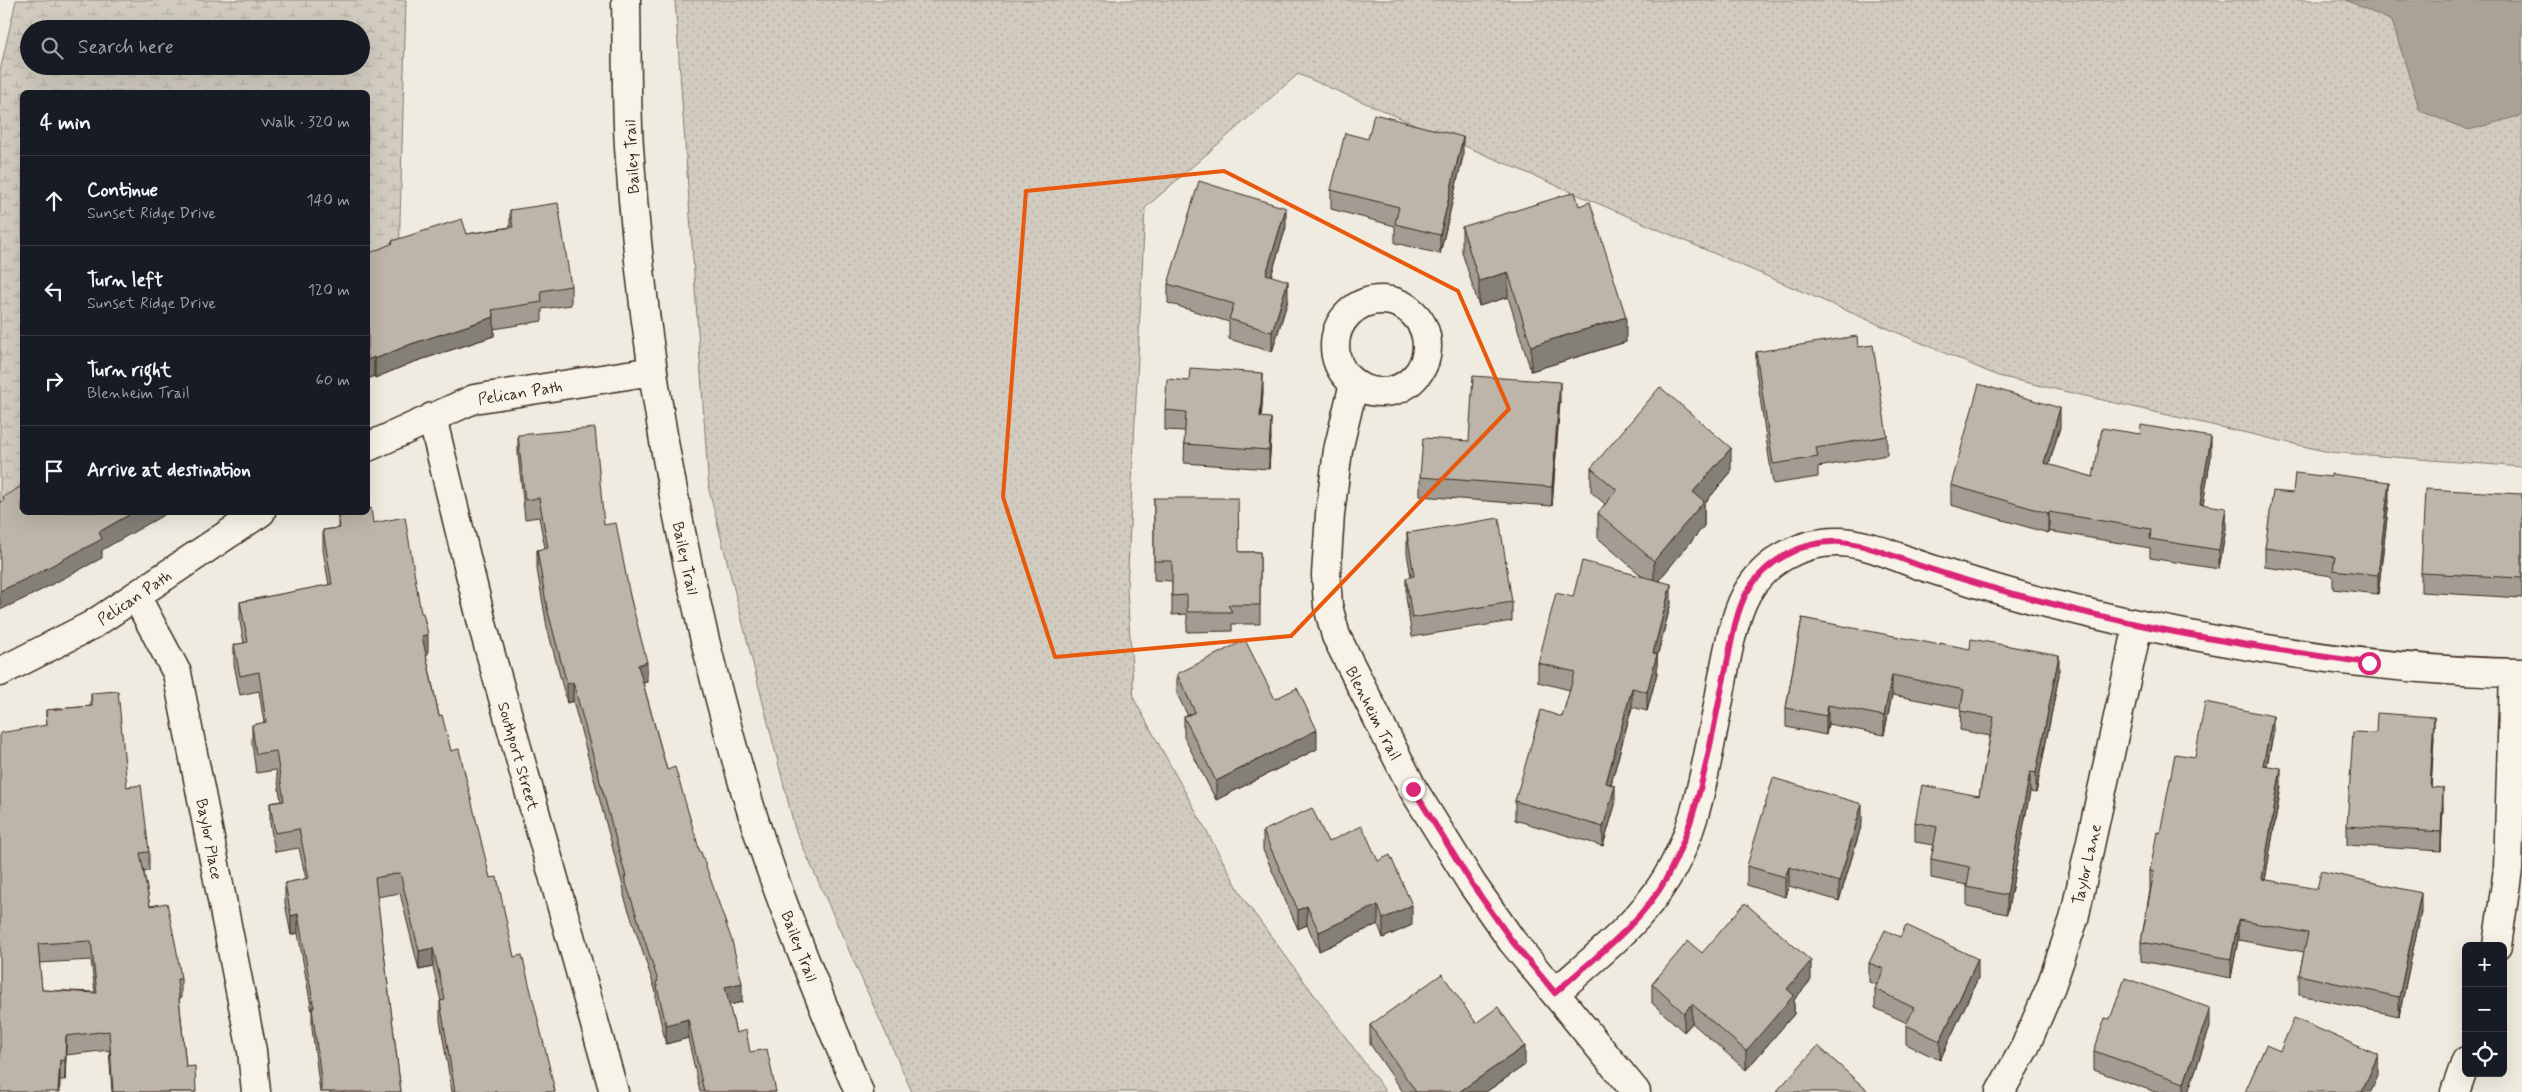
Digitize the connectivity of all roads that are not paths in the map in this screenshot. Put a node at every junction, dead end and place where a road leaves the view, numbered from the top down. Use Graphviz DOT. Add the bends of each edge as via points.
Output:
graph roads {
  1 [pos="626,0"];
  2 [pos="653,371"];
  3 [pos="1354,384"];
  4 [pos="432,417"];
  5 [pos="370,446"];
  6 [pos="257,515"];
  7 [pos="136,596"];
  8 [pos="2138,625"];
  9 [pos="0,672"];
  10 [pos="2518,673"];
  11 [pos="2498,942"];
  12 [pos="1555,993"];
  13 [pos="2462,1072"];
  14 [pos="256,1092"];
  15 [pos="614,1092"];
  16 [pos="859,1092"];
  17 [pos="1636,1092"];
  18 [pos="2000,1092"];
  19 [pos="2455,1092"];
  1 -- 2 [label="street, Bailey Trail" via="629,144 638,262"];
  2 -- 4 [label="street, Pelican Path" via="474,399"];
  2 -- 16 [label="street, Bailey Trail" via="683,549 723,716 764,849 811,978"];
  3 -- 12 [label="street, Blenheim Trail" via="1338,450 1326,575 1328,606 1336,636 1413,789 1495,916"];
  4 -- 5 [label="street, Pelican Path"];
  4 -- 15 [label="street, Southport Street" via="483,627"];
  6 -- 7 [label="street, Pelican Path"];
  7 -- 9 [label="street, Pelican Path" via="92,625"];
  7 -- 14 [label="street, Baylor Place" via="177,673 252,1051"];
  8 -- 10 [label="street" via="2200,638 2369,663"];
  8 -- 12 [label="street" via="1964,580 1864,546 1839,542 1812,544 1787,554 1766,569 1747,593 1736,620 1702,782 1684,839 1666,879 1610,945"];
  8 -- 18 [label="street, Taylor Lane" via="2074,919 2025,1047"];
  10 -- 11 [label="street" via="2508,869"];
  12 -- 17 [label="street, Blenheim Trail"];
  13 -- 19 [label="street"];
}
